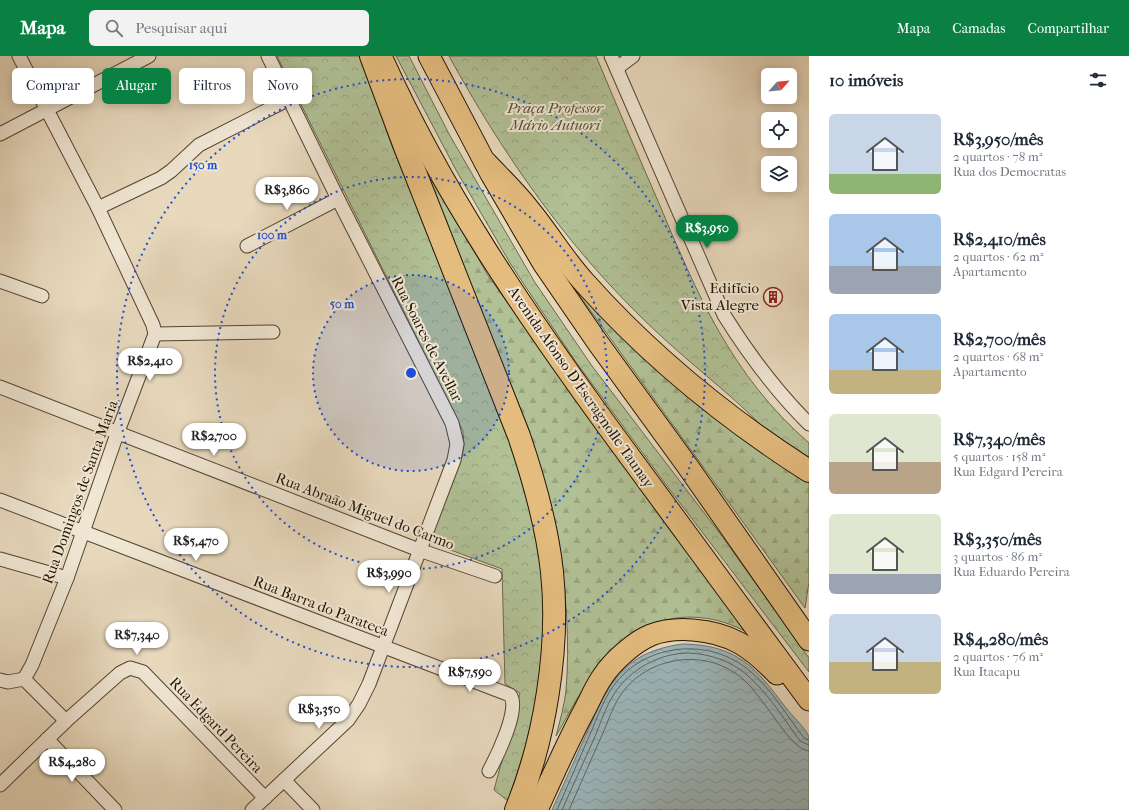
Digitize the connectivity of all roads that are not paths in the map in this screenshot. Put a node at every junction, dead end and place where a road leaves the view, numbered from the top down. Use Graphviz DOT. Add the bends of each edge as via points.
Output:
graph roads {
  1 [pos="19,56"];
  2 [pos="149,56"];
  3 [pos="268,56"];
  4 [pos="371,56"];
  5 [pos="381,56"];
  6 [pos="429,56"];
  7 [pos="611,56"];
  8 [pos="633,56"];
  9 [pos="127,61"];
  10 [pos="274,68"];
  11 [pos="617,68"];
  12 [pos="279,104"];
  13 [pos="291,104"];
  14 [pos="46,110"];
  15 [pos="0,134"];
  16 [pos="486,163"];
  17 [pos="338,199"];
  18 [pos="98,208"];
  19 [pos="248,246"];
  20 [pos="0,281"];
  21 [pos="42,296"];
  22 [pos="273,332"];
  23 [pos="155,334"];
  24 [pos="0,387"];
  25 [pos="809,424"];
  26 [pos="117,434"];
  27 [pos="809,471"];
  28 [pos="0,500"];
  29 [pos="83,532"];
  30 [pos="419,550"];
  31 [pos="0,559"];
  32 [pos="495,576"];
  33 [pos="67,578"];
  34 [pos="809,640"];
  35 [pos="384,647"];
  36 [pos="24,679"];
  37 [pos="0,680"];
  38 [pos="809,700"];
  39 [pos="809,706"];
  40 [pos="66,721"];
  41 [pos="47,739"];
  42 [pos="489,771"];
  43 [pos="284,780"];
  44 [pos="0,785"];
  45 [pos="265,798"];
  46 [pos="114,810"];
  47 [pos="252,810"];
  48 [pos="313,810"];
  49 [pos="516,810"];
  50 [pos="537,810"];
  1 -- 14 [label="street"];
  2 -- 9 [label="street"];
  3 -- 10 [label="street, Rua Soares de Avellar"];
  4 -- 49 [label="highway" via="519,436 544,519 552,572 553,650 542,730 534,762"];
  5 -- 38 [label="highway, Avenida Afonso D'Escragnolle Taunay" via="434,161 527,313 633,462"];
  6 -- 16 [label="highway"];
  7 -- 11 [label="street"];
  8 -- 11 [label="street"];
  9 -- 14 [label="street"];
  11 -- 25 [label="street" via="724,315 770,382"];
  12 -- 18 [label="street" via="199,145 171,172 161,178"];
  13 -- 17 [label="street, Rua Soares de Avellar"];
  14 -- 15 [label="street"];
  14 -- 18 [label="street"];
  16 -- 27 [label="highway" via="529,209 583,281 670,369 728,415"];
  16 -- 34 [label="highway" via="543,263"];
  17 -- 19 [label="street"];
  17 -- 30 [label="street, Rua Soares de Avellar" via="456,435 454,460"];
  18 -- 23 [label="street" via="153,324"];
  20 -- 21 [label="street"];
  22 -- 23 [label="street"];
  23 -- 26 [label="street, Rua Domingos de Santa Maria"];
  24 -- 26 [label="street, Rua Abraão Miguel do Carmo"];
  26 -- 29 [label="street, Rua Domingos de Santa Maria"];
  26 -- 30 [label="street, Rua Abraão Miguel do Carmo"];
  28 -- 29 [label="street, Rua Barra do Parateca"];
  29 -- 33 [label="street, Rua Domingos de Santa Maria"];
  29 -- 35 [label="street, Rua Barra do Parateca"];
  30 -- 32 [label="street, Rua Abraão Miguel do Carmo"];
  30 -- 35 [label="street, Rua Soares de Avellar"];
  31 -- 33 [label="street"];
  33 -- 36 [label="street, Rua Domingos de Santa Maria"];
  35 -- 42 [label="street, Rua Barra do Parateca" via="512,698 512,711 500,749"];
  35 -- 43 [label="street, Rua Soares de Avellar" via="359,704 348,720"];
  36 -- 37 [label="street" via="8,682"];
  36 -- 40 [label="street"];
  39 -- 50 [label="highway" via="757,654 726,635 686,630 651,635 632,647 603,676 572,734"];
  40 -- 41 [label="street, Rua Edgard Pereira"];
  40 -- 45 [label="street, Rua Edgard Pereira" via="120,673 130,668 136,669 143,672"];
  41 -- 44 [label="street, Rua Edgard Pereira"];
  41 -- 46 [label="street"];
  43 -- 45 [label="street, Rua Soares de Avellar"];
  43 -- 48 [label="street"];
  45 -- 47 [label="street, Rua Soares de Avellar"];
}
